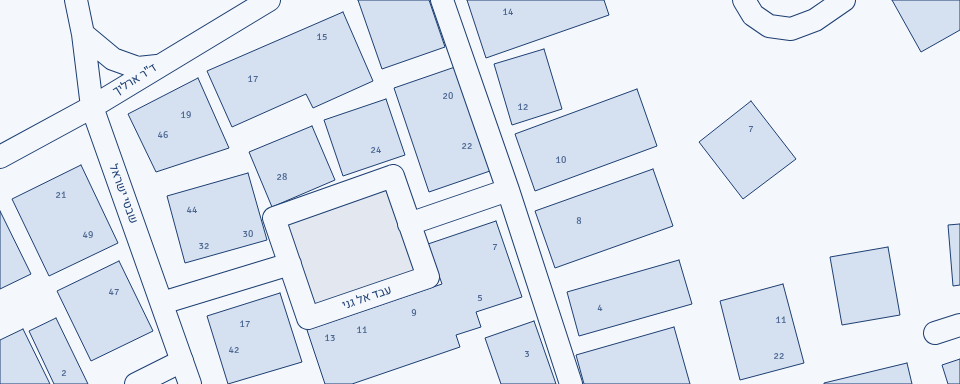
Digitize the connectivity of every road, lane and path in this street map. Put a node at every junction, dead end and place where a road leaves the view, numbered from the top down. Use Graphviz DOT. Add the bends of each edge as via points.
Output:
graph roads {
  1 [pos="76,0"];
  2 [pos="269,0"];
  3 [pos="442,0"];
  4 [pos="744,0"];
  5 [pos="844,0"];
  6 [pos="83,34"];
  7 [pos="157,66"];
  8 [pos="92,107"];
  9 [pos="0,157"];
  10 [pos="508,190"];
  11 [pos="409,224"];
  12 [pos="290,264"];
  13 [pos="162,303"];
  14 [pos="960,325"];
  15 [pos="935,333"];
  16 [pos="182,361"];
  17 [pos="136,384"];
  18 [pos="190,384"];
  19 [pos="571,384"];
  1 -- 6 [label="street, שבטי ישראל"];
  2 -- 7 [label="street, ד\"ר ארליך"];
  3 -- 10 [label="street"];
  4 -- 5 [label="street" via="753,15 769,26 791,29 815,20"];
  6 -- 7 [label="street" via="113,59 138,68"];
  6 -- 8 [label="street, שבטי ישראל"];
  7 -- 8 [label="street, ד\"ר ארליך"];
  8 -- 9 [label="street, ד\"ר ארליך"];
  8 -- 13 [label="street, שבטי ישראל"];
  10 -- 11 [label="street"];
  10 -- 19 [label="street"];
  11 -- 12 [label="street, עבד אל גני" via="393,176 274,218"];
  11 -- 12 [label="street, עבד אל גני" via="428,277 308,318"];
  12 -- 13 [label="street"];
  13 -- 16 [label="street, שבטי ישראל"];
  14 -- 15 [label="street"];
  16 -- 17 [label="street"];
  16 -- 18 [label="street, שבטי ישראל"];
}
